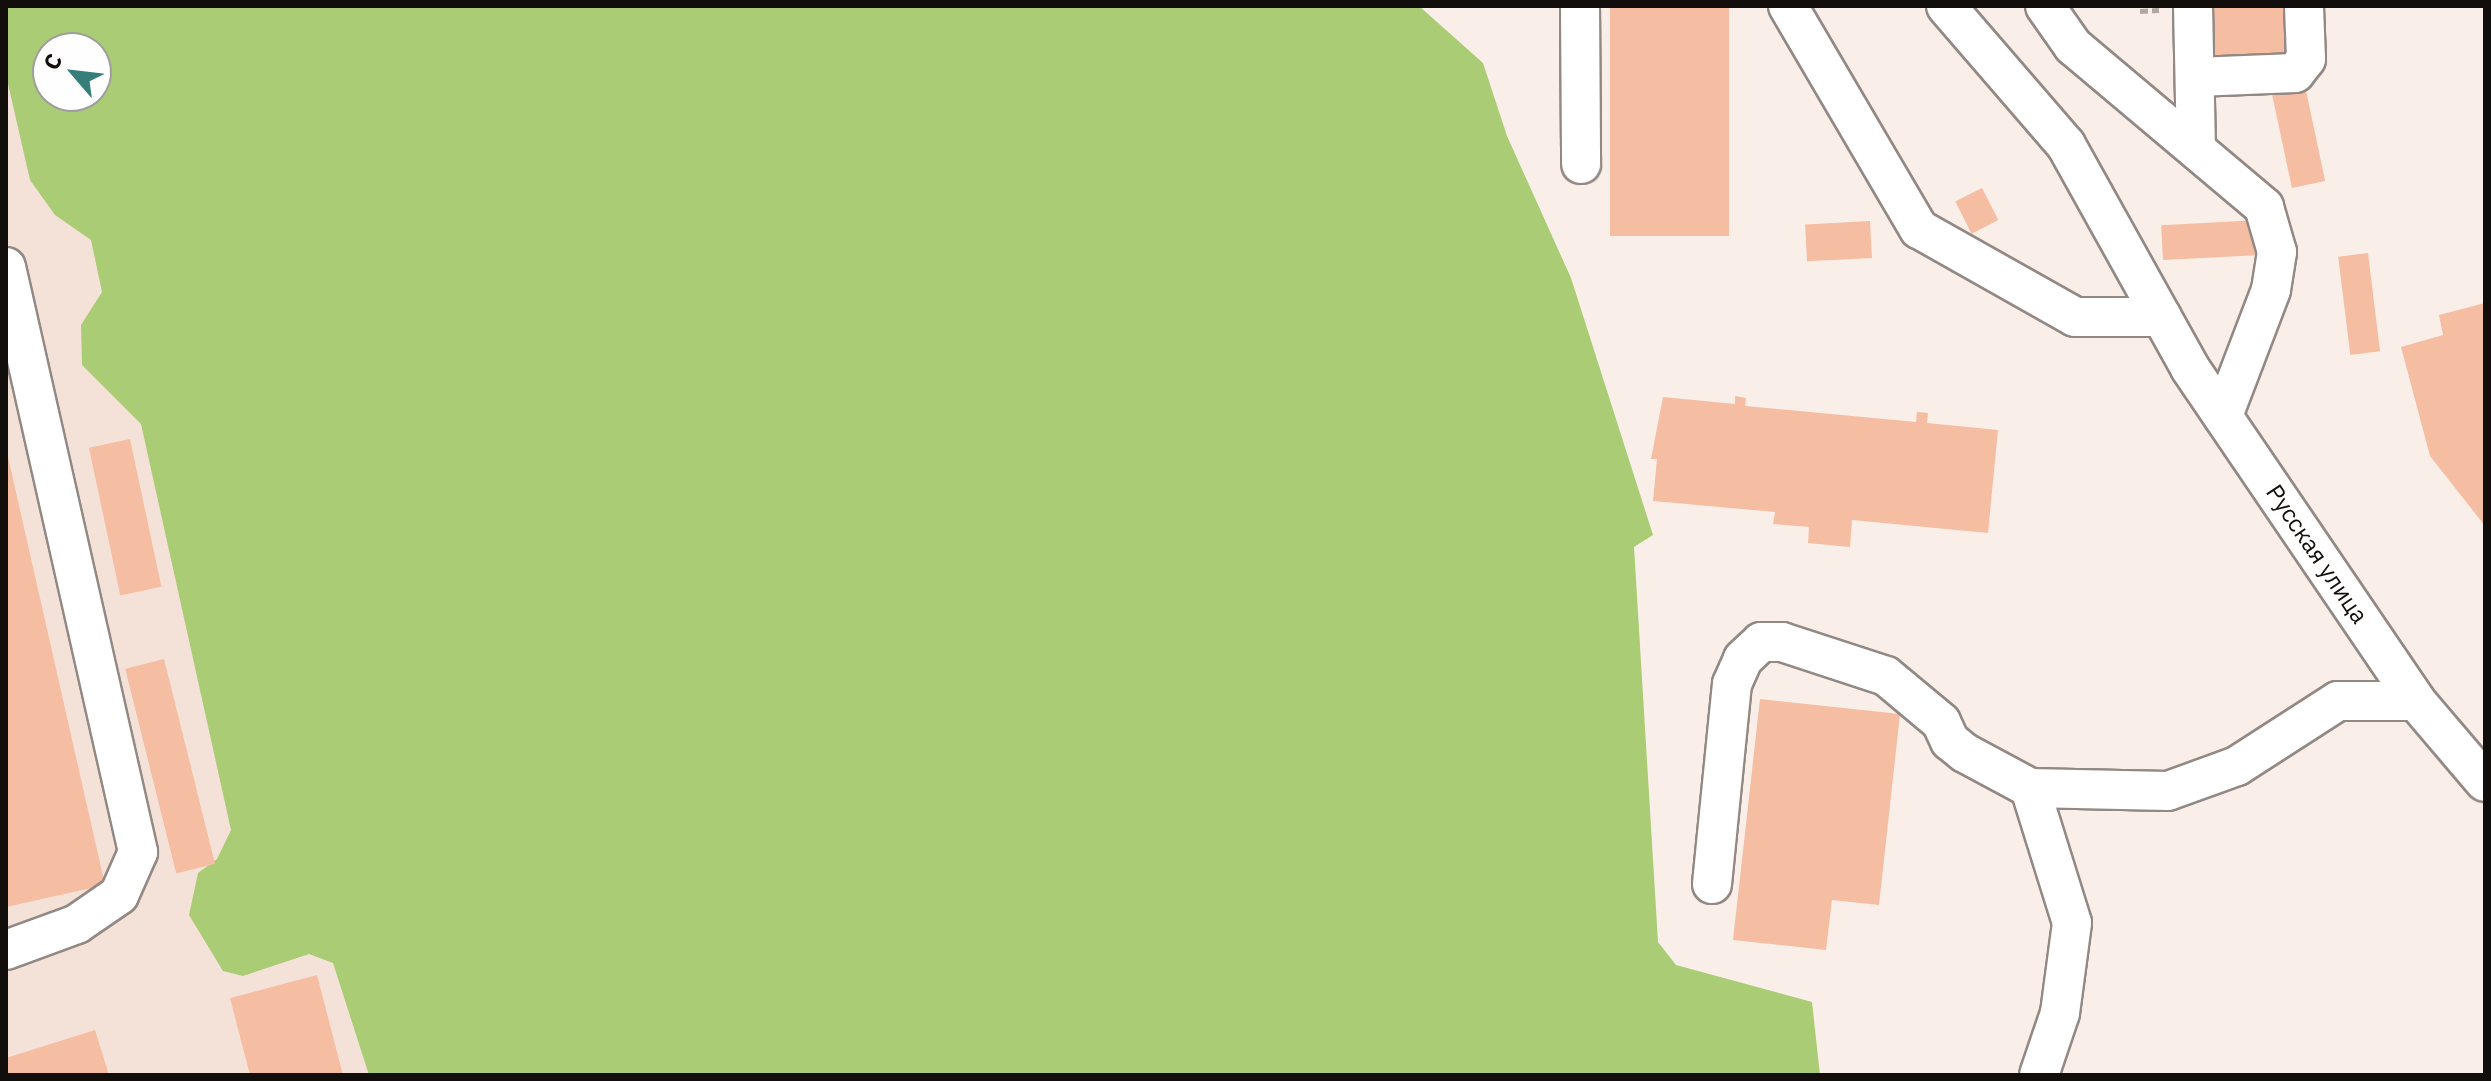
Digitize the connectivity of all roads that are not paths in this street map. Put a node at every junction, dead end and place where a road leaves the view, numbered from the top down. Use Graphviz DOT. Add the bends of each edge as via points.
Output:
graph roads {
  1 [pos="1580,6"];
  2 [pos="1788,6"];
  3 [pos="1946,6"];
  4 [pos="2045,6"];
  5 [pos="2193,6"];
  6 [pos="2304,6"];
  7 [pos="2196,77"];
  8 [pos="2196,145"];
  9 [pos="1581,164"];
  10 [pos="6,267"];
  11 [pos="2162,317"];
  12 [pos="2223,416"];
  13 [pos="2416,701"];
  14 [pos="2485,782"];
  15 [pos="2030,788"];
  16 [pos="1712,884"];
  17 [pos="6,950"];
  18 [pos="2039,1075"];
  1 -- 9 [label="street"];
  2 -- 11 [label="street" via="1919,229 2075,317"];
  3 -- 11 [label="street, Русская улица" via="2066,145"];
  4 -- 8 [label="street" via="2073,46"];
  5 -- 7 [label="street"];
  6 -- 7 [label="street" via="2306,59 2295,73"];
  7 -- 8 [label="street"];
  8 -- 12 [label="street" via="2264,207 2277,252 2253,345"];
  10 -- 17 [label="street" via="138,852 119,895 77,924"];
  11 -- 12 [label="street, Русская улица"];
  12 -- 13 [label="street, Русская улица"];
  13 -- 14 [label="street, Русская улица"];
  13 -- 15 [label="street" via="2338,701 2237,766 2168,791"];
  15 -- 16 [label="street" via="1965,753 1950,741 1941,722 1886,676 1782,642 1761,642 1743,659 1732,684"];
  15 -- 18 [label="street" via="2072,923 2060,1013"];
}
